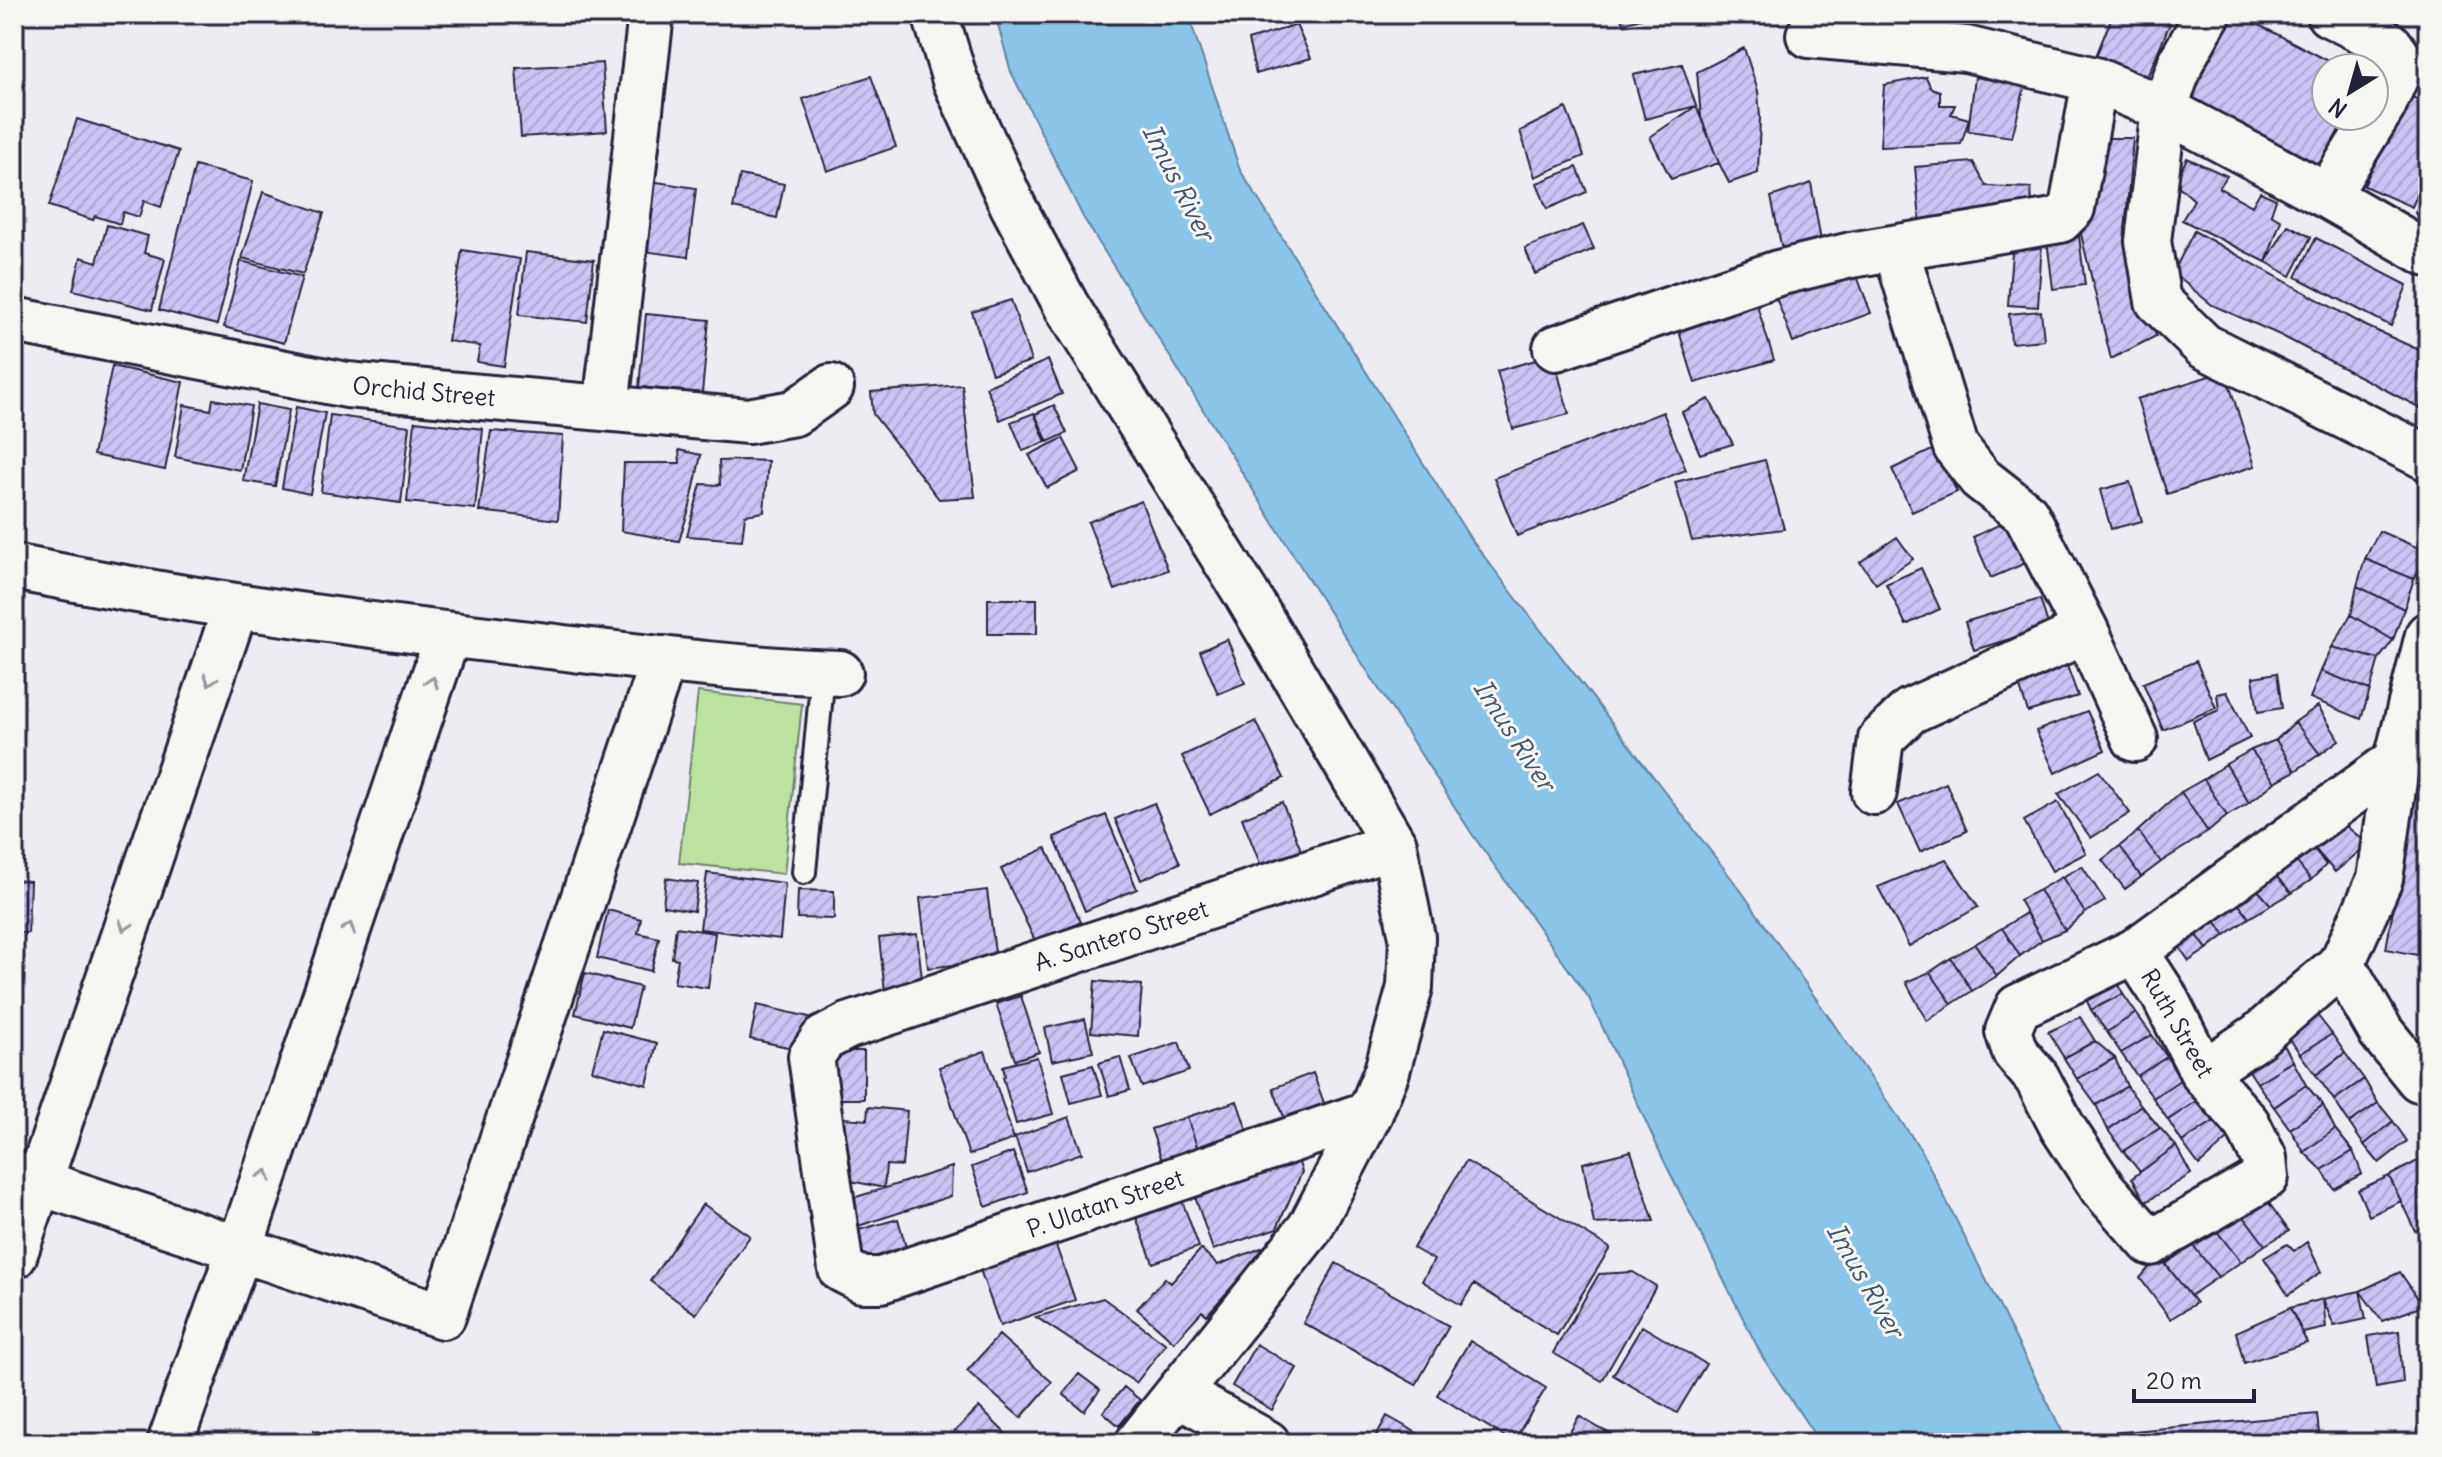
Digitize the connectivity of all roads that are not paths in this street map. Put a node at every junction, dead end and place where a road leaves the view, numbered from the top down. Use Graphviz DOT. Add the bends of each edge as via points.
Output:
graph roads {
  1 [pos="651,14"];
  2 [pos="935,14"];
  3 [pos="2208,14"];
  4 [pos="2329,14"];
  5 [pos="1809,35"];
  6 [pos="2095,80"];
  7 [pos="2164,109"];
  8 [pos="2327,196"];
  9 [pos="1896,249"];
  10 [pos="2428,254"];
  11 [pos="14,320"];
  12 [pos="1556,348"];
  13 [pos="831,387"];
  14 [pos="606,407"];
  15 [pos="2428,458"];
  16 [pos="16,572"];
  17 [pos="236,606"];
  18 [pos="2086,631"];
  19 [pos="448,635"];
  20 [pos="2428,635"];
  21 [pos="664,659"];
  22 [pos="831,673"];
  23 [pos="2135,739"];
  24 [pos="2397,760"];
  25 [pos="1874,792"];
  26 [pos="1394,845"];
  27 [pos="804,872"];
  28 [pos="2135,951"];
  29 [pos="2341,962"];
  30 [pos="2203,1073"];
  31 [pos="2419,1079"];
  32 [pos="1370,1113"];
  33 [pos="26,1178"];
  34 [pos="240,1248"];
  35 [pos="14,1256"];
  36 [pos="841,1269"];
  37 [pos="1179,1394"];
  38 [pos="170,1443"];
  39 [pos="1138,1443"];
  40 [pos="1267,1443"];
  1 -- 14 [label="street"];
  2 -- 26 [label="street" via="955,80 1067,307 1247,595"];
  3 -- 7 [label="street" via="2182,60"];
  4 -- 8 [label="street" via="2389,44 2402,62 2383,106"];
  5 -- 6 [label="street" via="1966,49"];
  6 -- 7 [label="street"];
  6 -- 9 [label="street" via="2072,208 2060,220"];
  7 -- 8 [label="street"];
  7 -- 15 [label="street" via="2148,241 2158,301 2204,346"];
  8 -- 10 [label="street"];
  9 -- 12 [label="street" via="1747,281"];
  9 -- 18 [label="street" via="1956,447 1980,478 2026,514"];
  11 -- 14 [label="street, Orchid Street" via="347,385"];
  13 -- 14 [label="street, Orchid Street" via="794,413 748,421"];
  16 -- 17 [label="street"];
  17 -- 19 [label="street"];
  17 -- 33 [label="street, one-way"];
  18 -- 23 [label="street"];
  18 -- 25 [label="street" via="1910,711 1881,739"];
  19 -- 21 [label="street"];
  34 -- 19 [label="street, one-way"];
  20 -- 24 [label="street"];
  21 -- 22 [label="street"];
  21 -- 34 [label="street" via="443,1316"];
  22 -- 27 [label="lane"];
  24 -- 28 [label="street"];
  24 -- 29 [label="street" via="2380,879"];
  26 -- 32 [label="street" via="1412,937 1410,987"];
  26 -- 36 [label="street, A. Santero Street" via="848,1026 823,1039 811,1057"];
  28 -- 30 [label="street, Ruth Street"];
  28 -- 30 [label="street, Ruth Street" via="2018,1007 2008,1031 2015,1052 2037,1078 2103,1189 2151,1243 2266,1177 2264,1158 2247,1123"];
  29 -- 30 [label="street" via="2258,1036"];
  29 -- 31 [label="street" via="2381,1032"];
  32 -- 36 [label="street, P. Ulatan Street" via="881,1280 862,1280"];
  32 -- 37 [label="street" via="1310,1228"];
  33 -- 34 [label="street"];
  33 -- 35 [label="street"];
  34 -- 38 [label="street"];
  37 -- 39 [label="street"];
  37 -- 40 [label="street"];
}
